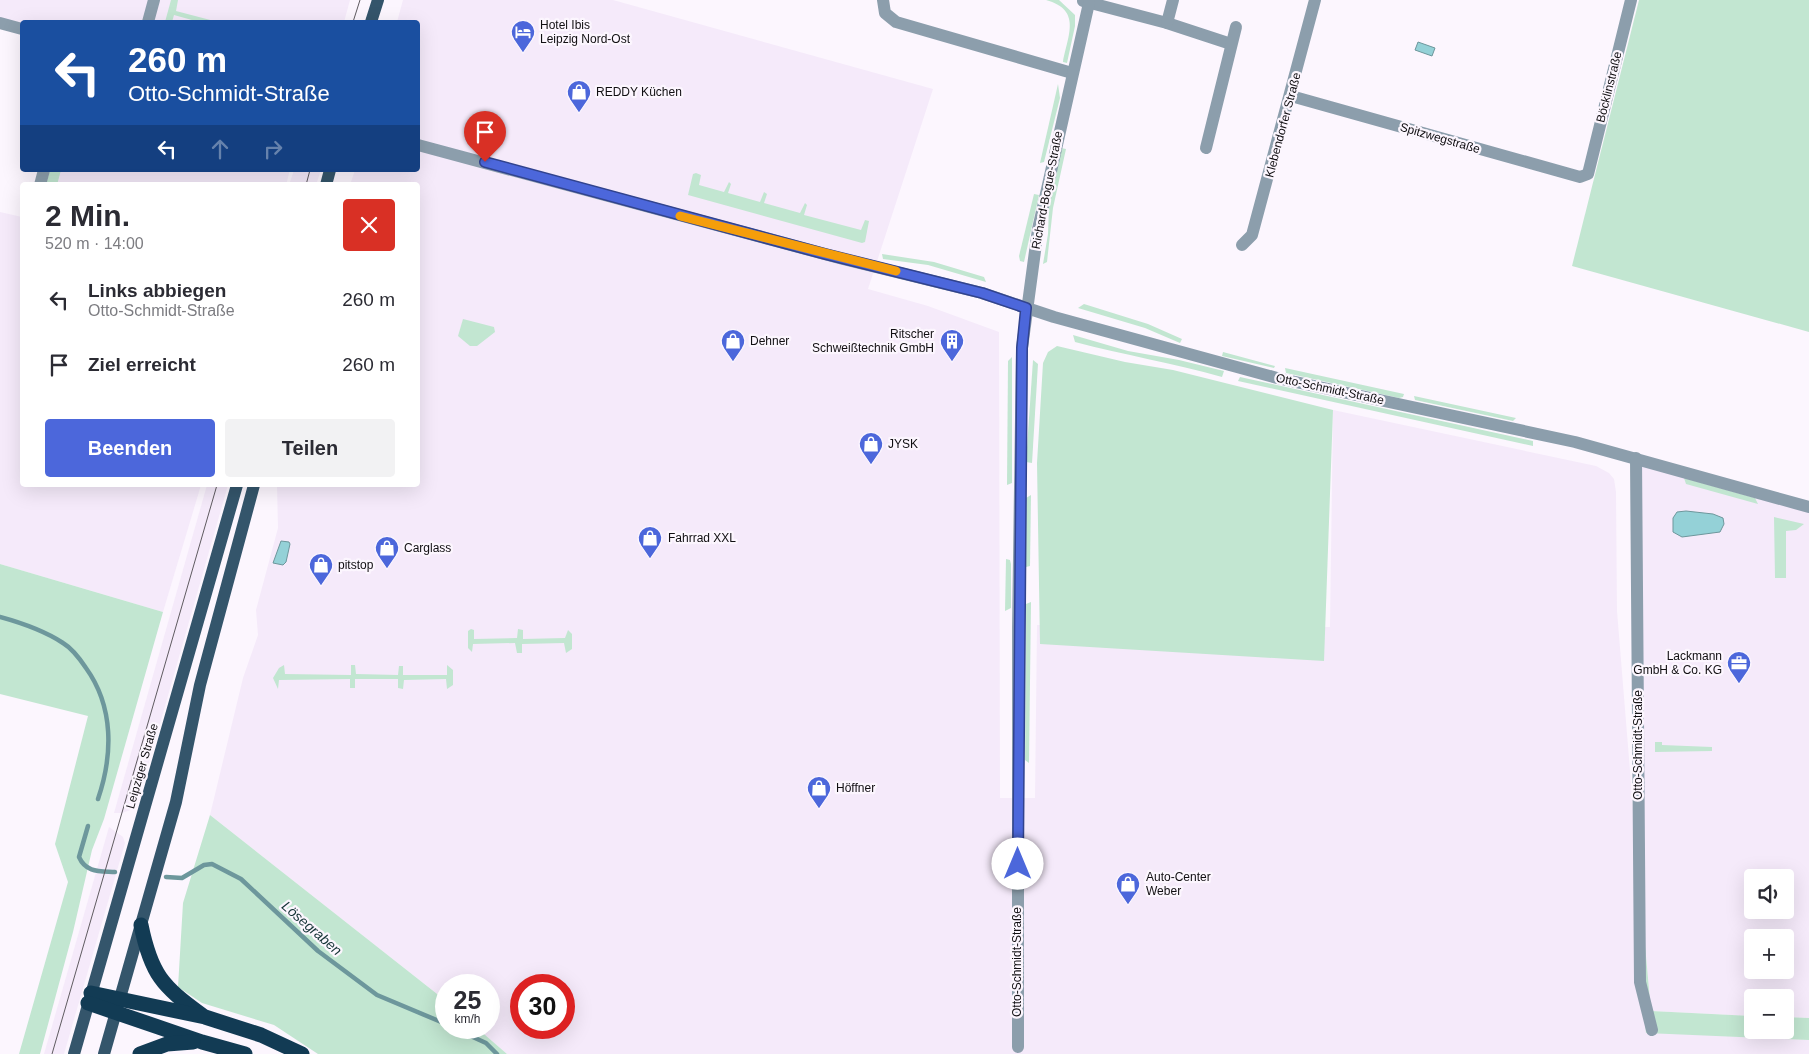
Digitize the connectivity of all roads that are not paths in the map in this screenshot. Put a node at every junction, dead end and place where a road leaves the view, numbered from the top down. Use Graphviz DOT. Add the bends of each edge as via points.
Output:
graph roads {
  1 [pos="154,0"];
  2 [pos="378,0"];
  3 [pos="883,0"];
  4 [pos="1173,0"];
  5 [pos="1315,0"];
  6 [pos="1631,0"];
  7 [pos="1085,1"];
  8 [pos="149,20"];
  9 [pos="372,20"];
  10 [pos="1166,22"];
  11 [pos="0,23"];
  12 [pos="1236,27"];
  13 [pos="20,28"];
  14 [pos="1231,44"];
  15 [pos="1072,73"];
  16 [pos="1291,96"];
  17 [pos="420,145"];
  18 [pos="1206,148"];
  19 [pos="1588,174"];
  20 [pos="1242,245"];
  21 [pos="1026,308"];
  22 [pos="1636,458"];
  23 [pos="236,487"];
  24 [pos="253,487"];
  25 [pos="1809,507"];
  26 [pos="141,925"];
  27 [pos="90,998"];
  28 [pos="118,1006"];
  29 [pos="205,1017"];
  30 [pos="1652,1030"];
  31 [pos="202,1042"];
  32 [pos="1018,1047"];
  33 [pos="74,1054"];
  34 [pos="104,1054"];
  35 [pos="140,1054"];
  36 [pos="245,1054"];
  37 [pos="302,1054"];
  1 -- 8 [label="street"];
  2 -- 9 [label="main road"];
  3 -- 15 [label="street" via="886,13 896,22"];
  4 -- 10 [label="street"];
  5 -- 16 [label="street, Klebendorfer Straße"];
  6 -- 19 [label="street, Böcklinstraße"];
  7 -- 10 [label="street, Richard-Bogue-Straße"];
  7 -- 15 [label="street, Richard-Bogue-Straße"];
  10 -- 14 [label="street, Richard-Bogue-Straße"];
  11 -- 13 [label="street"];
  12 -- 14 [label="street"];
  14 -- 18 [label="street"];
  15 -- 21 [label="street, Richard-Bogue-Straße" via="1038,229"];
  16 -- 19 [label="street, Spitzwegstraße" via="1580,177"];
  16 -- 20 [label="street, Klebendorfer Straße" via="1252,235"];
  17 -- 21 [label="street, Otto-Schmidt-Straße"];
  21 -- 22 [label="street, Otto-Schmidt-Straße" via="1278,378 1556,437"];
  21 -- 32 [label="street, Otto-Schmidt-Straße" via="1022,348 1018,628"];
  22 -- 25 [label="street, Otto-Schmidt-Straße"];
  22 -- 30 [label="street, Otto-Schmidt-Straße" via="1640,982"];
  23 -- 27 [label="main road, Leipziger Straße"];
  24 -- 26 [label="main road" via="200,685 176,802"];
  26 -- 28 [label="main road"];
  26 -- 29 [label="highway" via="146,950 160,979 182,1001"];
  27 -- 28 [label="highway"];
  27 -- 33 [label="main road, Leipziger Straße"];
  28 -- 29 [label="highway"];
  28 -- 31 [label="highway"];
  28 -- 34 [label="main road"];
  29 -- 37 [label="highway" via="261,1035"];
  31 -- 35 [label="highway" via="167,1044"];
  31 -- 36 [label="highway"];
}
